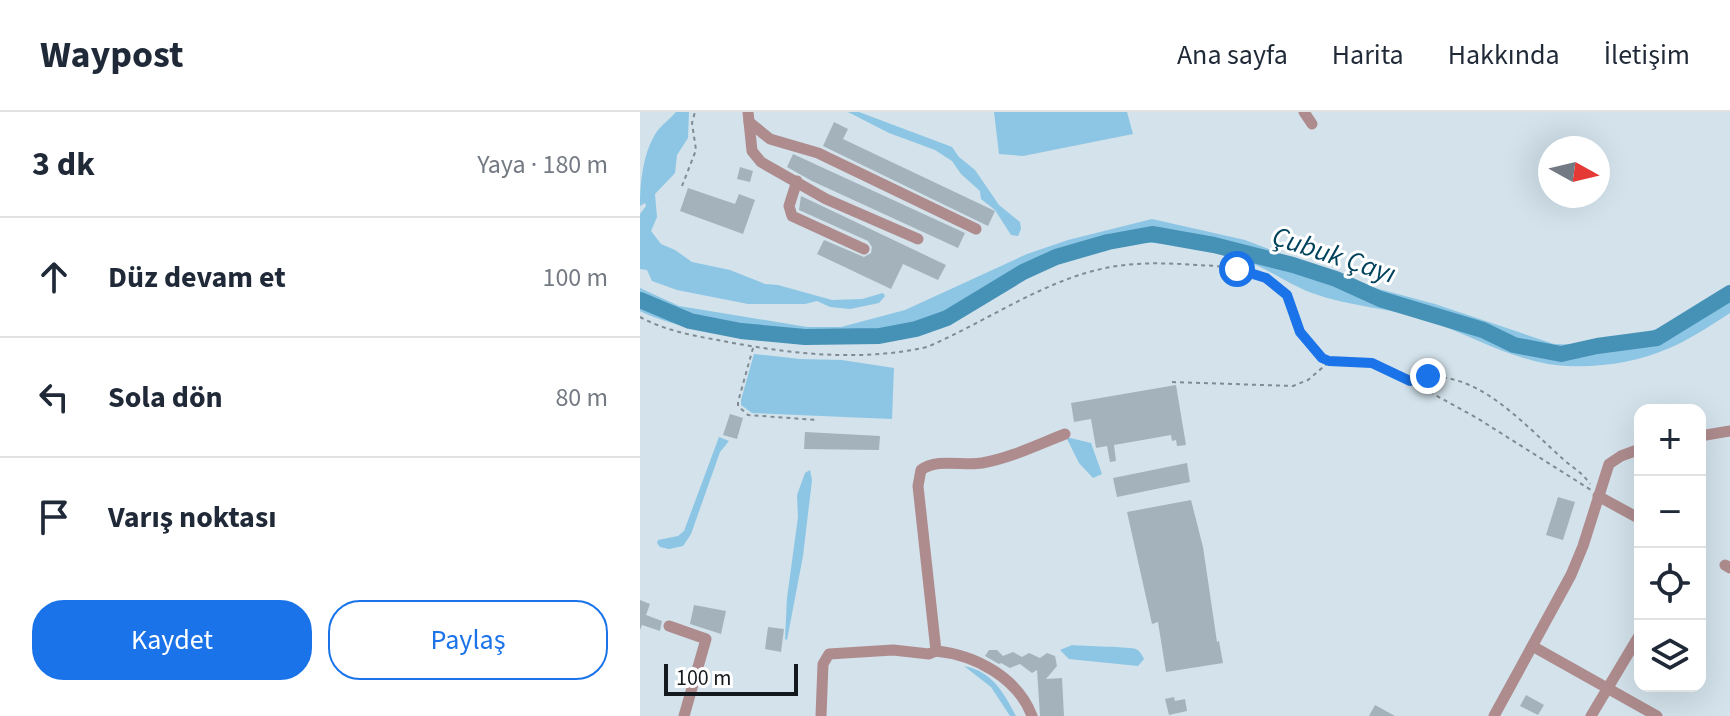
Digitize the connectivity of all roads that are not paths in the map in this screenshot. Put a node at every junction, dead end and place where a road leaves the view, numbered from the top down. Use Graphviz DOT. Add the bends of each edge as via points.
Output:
graph roads {
  1 [pos="1304,112"];
  2 [pos="748,117"];
  3 [pos="1312,124"];
  4 [pos="797,181"];
  5 [pos="976,229"];
  6 [pos="918,239"];
  7 [pos="864,249"];
  8 [pos="1730,431"];
  9 [pos="1065,434"];
  10 [pos="1706,435"];
  11 [pos="1634,451"];
  12 [pos="1598,496"];
  13 [pos="1634,516"];
  14 [pos="669,626"];
  15 [pos="1634,644"];
  16 [pos="1534,647"];
  17 [pos="936,651"];
  18 [pos="1608,688"];
  19 [pos="684,716"];
  20 [pos="821,716"];
  21 [pos="1032,716"];
  22 [pos="1494,716"];
  23 [pos="1591,716"];
  24 [pos="1657,716"];
  1 -- 3 [label="street"];
  2 -- 4 [label="street" via="756,158"];
  2 -- 5 [label="street" via="770,139 818,153"];
  4 -- 6 [label="street"];
  4 -- 7 [label="street" via="789,206 792,216"];
  8 -- 10 [label="street"];
  9 -- 17 [label="street" via="996,460 921,470 918,486"];
  11 -- 12 [label="street" via="1609,464"];
  12 -- 13 [label="street"];
  12 -- 16 [label="street" via="1578,560"];
  14 -- 19 [label="street" via="706,639"];
  15 -- 18 [label="street"];
  16 -- 18 [label="street"];
  16 -- 22 [label="street"];
  17 -- 20 [label="street" via="829,654 823,664"];
  17 -- 21 [label="street" via="969,659 1003,677 1021,693"];
  18 -- 23 [label="street"];
  18 -- 24 [label="street"];
}
